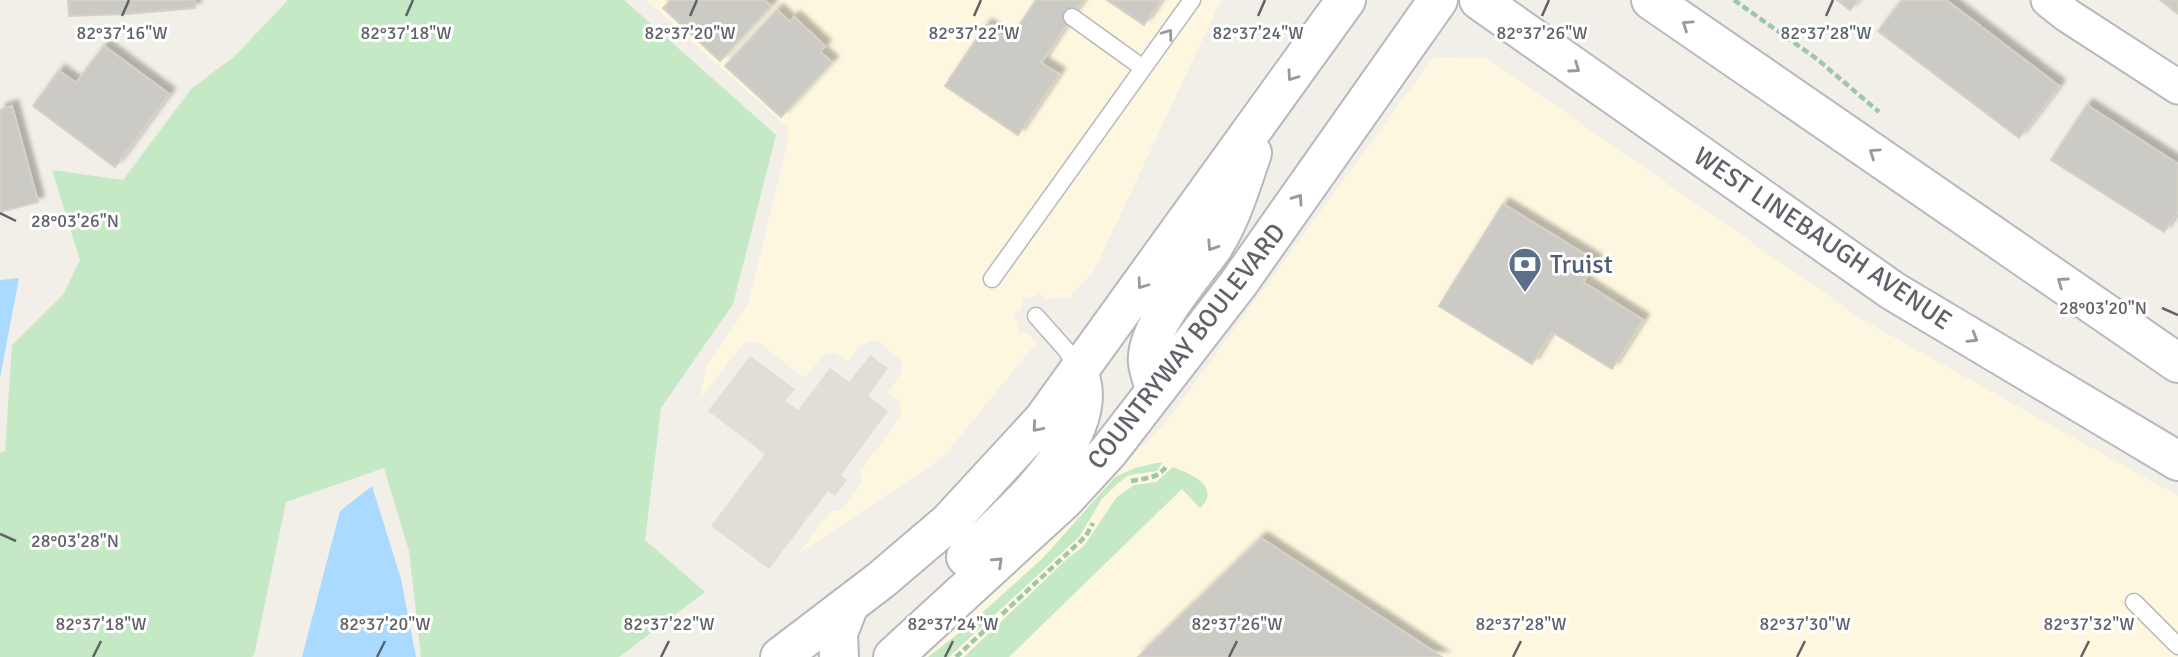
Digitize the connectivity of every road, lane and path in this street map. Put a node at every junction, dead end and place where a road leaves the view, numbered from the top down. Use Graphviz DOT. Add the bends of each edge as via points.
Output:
graph roads {
  1 [pos="1192,0"];
  2 [pos="1346,0"];
  3 [pos="1438,0"];
  4 [pos="1479,0"];
  5 [pos="1651,0"];
  6 [pos="2048,0"];
  7 [pos="1072,17"];
  8 [pos="1143,68"];
  9 [pos="2178,87"];
  10 [pos="1265,114"];
  11 [pos="992,279"];
  12 [pos="1037,316"];
  13 [pos="2178,363"];
  14 [pos="1078,372"];
  15 [pos="1155,389"];
  16 [pos="2178,461"];
  17 [pos="1167,465"];
  18 [pos="1126,485"];
  19 [pos="1094,520"];
  20 [pos="2134,602"];
  21 [pos="849,605"];
  22 [pos="2178,646"];
  23 [pos="780,657"];
  24 [pos="839,657"];
  25 [pos="883,657"];
  26 [pos="893,657"];
  27 [pos="956,657"];
  8 -- 1 [label="lane, one-way"];
  2 -- 10 [label="street, one-way"];
  15 -- 3 [label="street, COUNTRYWAY BOULEVARD, one-way" via="1238,284"];
  4 -- 16 [label="street, WEST LINEBAUGH AVENUE, one-way" via="1893,290"];
  13 -- 5 [label="street, one-way"];
  6 -- 9 [label="street"];
  7 -- 8 [label="lane"];
  8 -- 11 [label="lane"];
  10 -- 14 [label="street, one-way"];
  10 -- 15 [label="street, one-way" via="1224,226 1153,339 1147,361"];
  12 -- 14 [label="lane" via="1067,351"];
  14 -- 21 [label="street, one-way" via="1043,420 949,522"];
  14 -- 25 [label="street" via="1083,383 1077,427 1056,464 911,614 889,640"];
  26 -- 15 [label="street, COUNTRYWAY BOULEVARD, one-way" via="1064,500 1109,451"];
  17 -- 18 [label="path" via="1156,476"];
  19 -- 27 [label="path" via="1086,536"];
  20 -- 22 [label="lane"];
  21 -- 23 [label="street"];
  21 -- 24 [label="street" via="838,633"];
}
